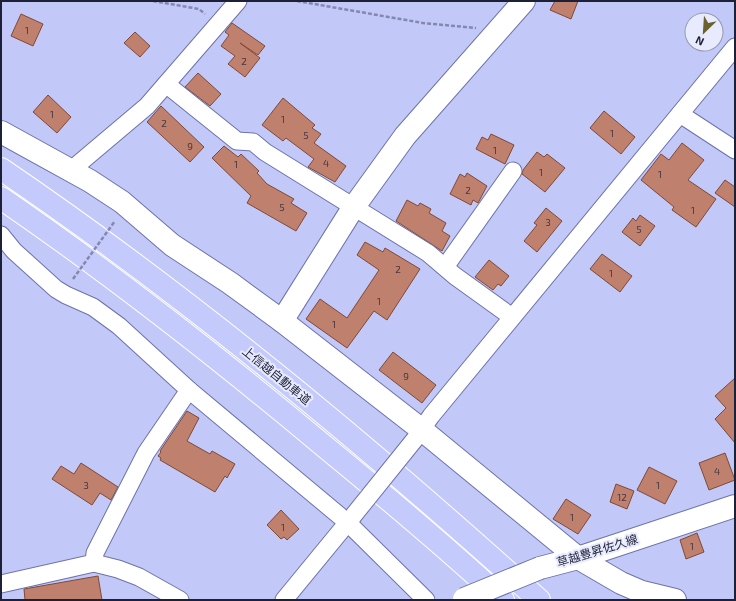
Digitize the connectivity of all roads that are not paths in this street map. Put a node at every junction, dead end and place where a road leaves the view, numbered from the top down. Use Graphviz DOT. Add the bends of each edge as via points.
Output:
graph roads {
  1 [pos="238,1"];
  2 [pos="524,1"];
  3 [pos="735,47"];
  4 [pos="166,84"];
  5 [pos="680,114"];
  6 [pos="1,132"];
  7 [pos="735,150"];
  8 [pos="1,168"];
  9 [pos="70,171"];
  10 [pos="513,171"];
  11 [pos="1,198"];
  12 [pos="354,208"];
  13 [pos="1,236"];
  14 [pos="445,267"];
  15 [pos="512,317"];
  16 [pos="282,321"];
  17 [pos="189,390"];
  18 [pos="419,435"];
  19 [pos="735,506"];
  20 [pos="350,519"];
  21 [pos="578,558"];
  22 [pos="94,563"];
  23 [pos="1,584"];
  24 [pos="462,599"];
  25 [pos="180,600"];
  26 [pos="284,600"];
  27 [pos="426,600"];
  28 [pos="503,600"];
  29 [pos="539,600"];
  30 [pos="676,600"];
  1 -- 4 [label="street"];
  2 -- 12 [label="street" via="405,136"];
  3 -- 5 [label="street"];
  4 -- 9 [label="street" via="147,106"];
  4 -- 12 [label="street" via="238,141 253,142"];
  5 -- 7 [label="street"];
  5 -- 15 [label="street"];
  6 -- 9 [label="street"];
  8 -- 29 [label="highway, 上信越自動車道" via="61,210 270,369 368,450"];
  9 -- 16 [label="street" via="122,202 172,245"];
  10 -- 14 [label="street"];
  11 -- 28 [label="highway, 上信越自動車道" via="148,304 256,389 456,556"];
  12 -- 14 [label="street" via="428,252"];
  12 -- 16 [label="street"];
  13 -- 17 [label="street" via="56,289 103,313"];
  14 -- 15 [label="street"];
  15 -- 18 [label="street" via="431,416"];
  16 -- 18 [label="street"];
  17 -- 20 [label="street"];
  17 -- 22 [label="street" via="146,453 95,553"];
  18 -- 20 [label="street, bridge"];
  18 -- 21 [label="street"];
  19 -- 21 [label="street, 草越豊昇佐久線"];
  20 -- 26 [label="street"];
  20 -- 27 [label="street"];
  21 -- 24 [label="street, 草越豊昇佐久線, bridge" via="540,568"];
  21 -- 30 [label="street" via="621,584"];
  22 -- 23 [label="street"];
  22 -- 25 [label="street" via="139,578"];
}
